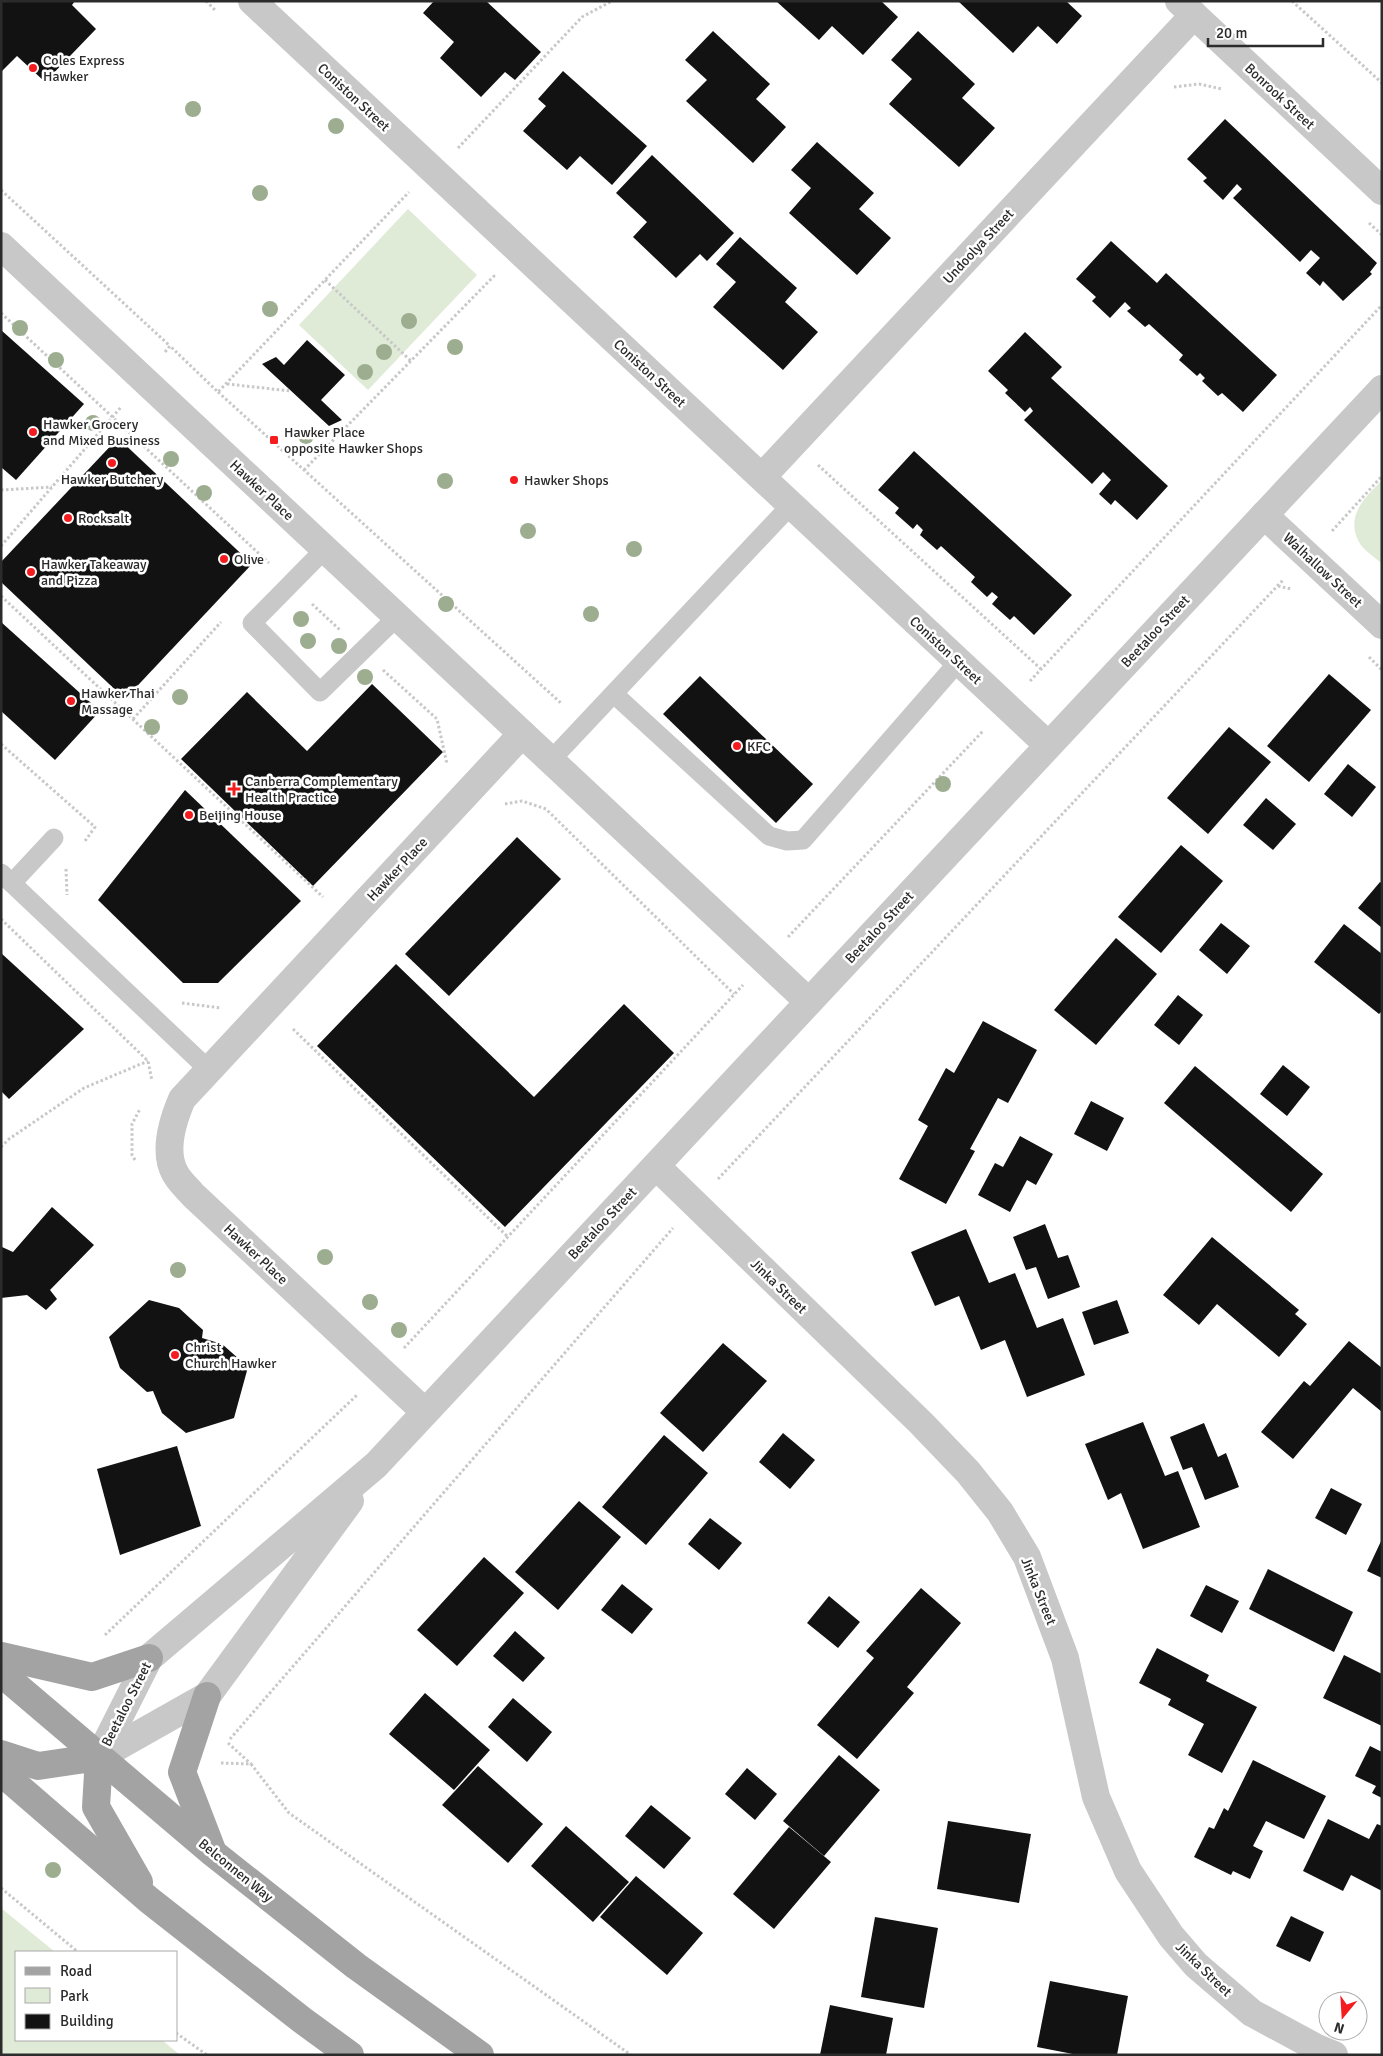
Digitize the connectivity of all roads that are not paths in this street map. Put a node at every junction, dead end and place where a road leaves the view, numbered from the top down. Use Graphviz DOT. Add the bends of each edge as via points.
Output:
graph roads {
  1 [pos="252,1"];
  2 [pos="1186,8"];
  3 [pos="1382,191"];
  4 [pos="1,246"];
  5 [pos="1382,389"];
  6 [pos="762,477"];
  7 [pos="791,505"];
  8 [pos="1264,515"];
  9 [pos="325,549"];
  10 [pos="398,616"];
  11 [pos="1382,625"];
  12 [pos="959,662"];
  13 [pos="614,694"];
  14 [pos="522,734"];
  15 [pos="1048,745"];
  16 [pos="551,760"];
  17 [pos="54,838"];
  18 [pos="7,878"];
  19 [pos="809,1002"];
  20 [pos="210,1070"];
  21 [pos="656,1166"];
  22 [pos="425,1412"];
  23 [pos="376,1465"];
  24 [pos="1,1656"];
  25 [pos="148,1658"];
  26 [pos="1,1674"];
  27 [pos="207,1696"];
  28 [pos="1,1754"];
  29 [pos="99,1757"];
  30 [pos="1,1772"];
  31 [pos="213,1853"];
  32 [pos="149,1900"];
  33 [pos="350,2055"];
  34 [pos="480,2055"];
  35 [pos="1334,2055"];
  1 -- 6 [label="street, Coniston Street"];
  2 -- 3 [label="street, Bonrook Street"];
  2 -- 6 [label="street, Undoolya Street"];
  4 -- 9 [label="street, Hawker Place"];
  5 -- 8 [label="street, Beetaloo Street"];
  6 -- 7 [label="street, Coniston Street"];
  7 -- 12 [label="street, Coniston Street"];
  7 -- 13 [label="lane"];
  8 -- 11 [label="street, Walhallow Street"];
  8 -- 15 [label="street, Beetaloo Street"];
  9 -- 10 [label="street, Hawker Place"];
  9 -- 10 [label="lane" via="252,623 320,692"];
  10 -- 14 [label="street, Hawker Place"];
  12 -- 13 [label="lane" via="803,840 787,841 769,836"];
  12 -- 15 [label="street, Coniston Street"];
  13 -- 16 [label="lane"];
  14 -- 16 [label="street, Hawker Place"];
  14 -- 20 [label="street, Hawker Place"];
  15 -- 19 [label="street, Beetaloo Street"];
  16 -- 19 [label="street, Hawker Place"];
  17 -- 18 [label="lane"];
  18 -- 20 [label="lane"];
  19 -- 21 [label="street, Beetaloo Street"];
  20 -- 22 [label="street, Hawker Place" via="182,1099 173,1119 170,1152 174,1172 192,1195"];
  21 -- 22 [label="street, Beetaloo Street"];
  21 -- 35 [label="street, Jinka Street" via="921,1423 968,1472 1000,1512 1027,1557 1065,1658 1096,1797 1128,1871 1171,1936 1196,1965 1252,2013"];
  22 -- 23 [label="street, Beetaloo Street"];
  23 -- 25 [label="street, Beetaloo Street"];
  23 -- 27 [label="street, Beetaloo Street"];
  24 -- 25 [label="main road" via="92,1677"];
  25 -- 29 [label="street, Beetaloo Street"];
  26 -- 29 [label="main road, Belconnen Way"];
  27 -- 29 [label="street, Beetaloo Street"];
  27 -- 31 [label="main road" via="198,1756 182,1772"];
  28 -- 29 [label="main road" via="38,1766"];
  29 -- 31 [label="main road, Belconnen Way"];
  29 -- 32 [label="main road" via="96,1807"];
  30 -- 32 [label="main road"];
  31 -- 34 [label="main road, Belconnen Way" via="356,1966"];
  32 -- 33 [label="main road"];
}
